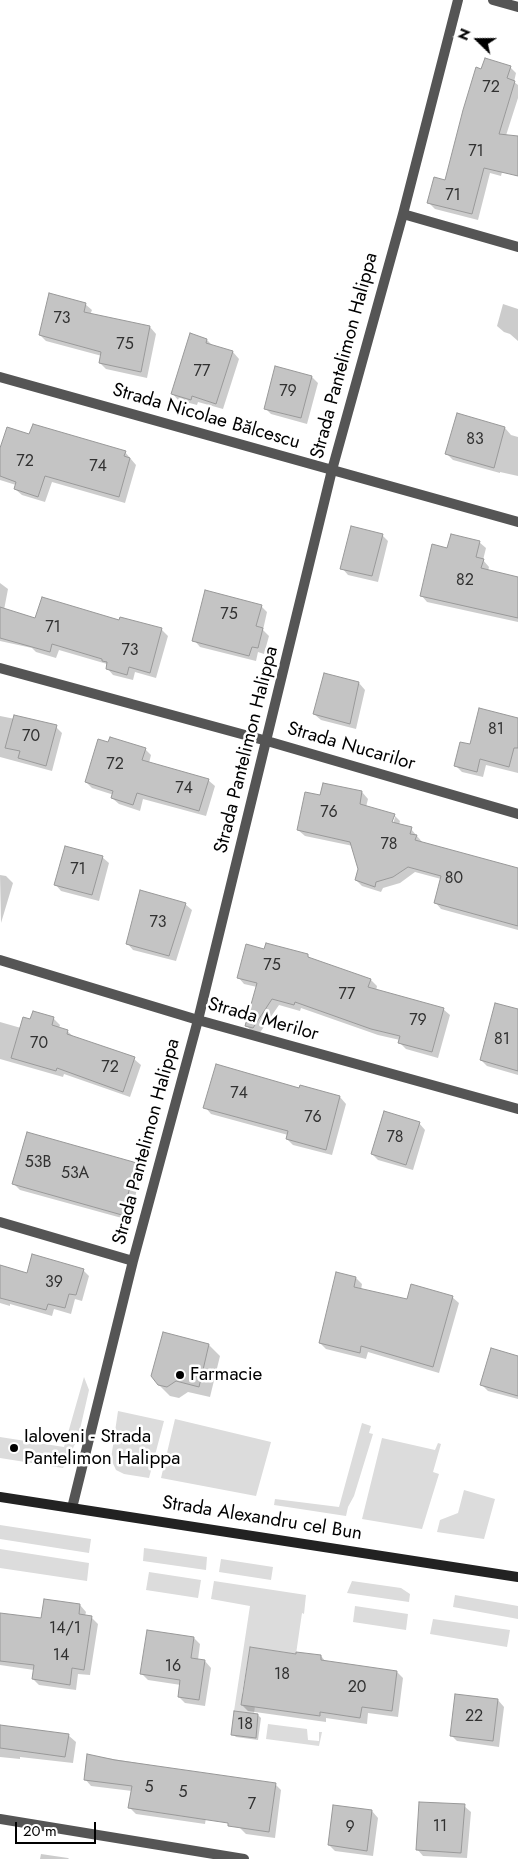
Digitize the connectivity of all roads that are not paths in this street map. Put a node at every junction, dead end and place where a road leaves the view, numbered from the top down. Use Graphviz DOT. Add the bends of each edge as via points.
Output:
graph roads {
  1 [pos="458,0"];
  2 [pos="493,0"];
  3 [pos="518,7"];
  4 [pos="402,214"];
  5 [pos="518,247"];
  6 [pos="0,377"];
  7 [pos="332,470"];
  8 [pos="518,522"];
  9 [pos="0,668"];
  10 [pos="268,741"];
  11 [pos="518,814"];
  12 [pos="0,960"];
  13 [pos="198,1020"];
  14 [pos="518,1109"];
  15 [pos="0,1222"];
  16 [pos="133,1261"];
  17 [pos="0,1497"];
  18 [pos="72,1508"];
  19 [pos="518,1577"];
  20 [pos="0,1819"];
  21 [pos="244,1859"];
  1 -- 4 [label="street, Strada Pantelimon Halippa"];
  2 -- 3 [label="street"];
  4 -- 5 [label="street"];
  4 -- 7 [label="street, Strada Pantelimon Halippa"];
  6 -- 7 [label="street, Strada Nicolae Bălcescu"];
  7 -- 8 [label="street, Strada Nicolae Bălcescu"];
  7 -- 10 [label="street, Strada Pantelimon Halippa"];
  9 -- 10 [label="street, Strada Nucarilor"];
  10 -- 11 [label="street, Strada Nucarilor"];
  10 -- 13 [label="street, Strada Pantelimon Halippa"];
  12 -- 13 [label="street, Strada Merilor"];
  13 -- 14 [label="street, Strada Merilor"];
  13 -- 16 [label="street, Strada Pantelimon Halippa"];
  15 -- 16 [label="street"];
  16 -- 18 [label="street, Strada Pantelimon Halippa"];
  17 -- 18 [label="main road, Strada Alexandru cel Bun"];
  18 -- 19 [label="main road, Strada Alexandru cel Bun"];
  20 -- 21 [label="street"];
}
